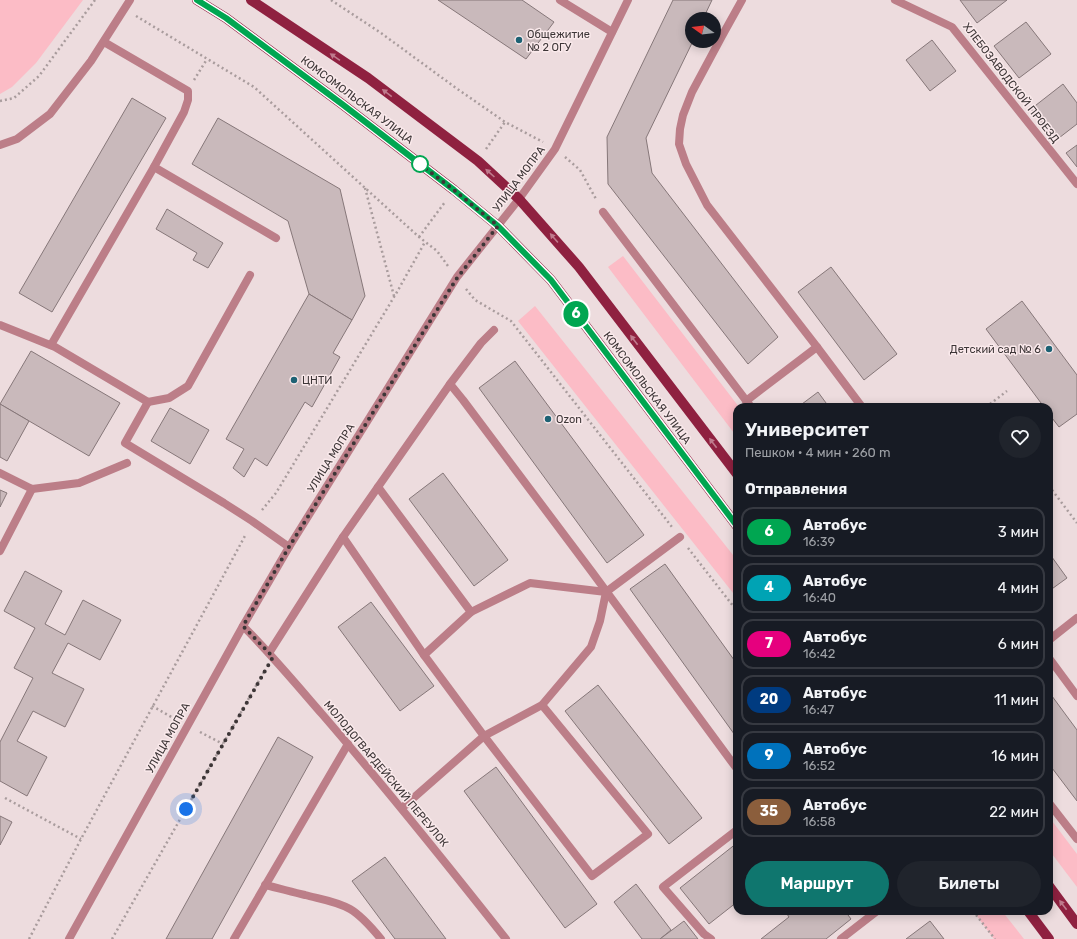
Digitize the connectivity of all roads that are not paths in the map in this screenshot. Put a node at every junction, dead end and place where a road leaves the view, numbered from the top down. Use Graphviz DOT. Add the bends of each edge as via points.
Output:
graph roads {
  1 [pos="130,0"];
  2 [pos="197,0"];
  3 [pos="251,0"];
  4 [pos="560,0"];
  5 [pos="628,0"];
  6 [pos="742,0"];
  7 [pos="895,0"];
  8 [pos="612,32"];
  9 [pos="104,42"];
  10 [pos="0,145"];
  11 [pos="154,167"];
  12 [pos="1077,184"];
  13 [pos="519,199"];
  14 [pos="603,212"];
  15 [pos="498,226"];
  16 [pos="276,238"];
  17 [pos="250,275"];
  18 [pos="0,325"];
  19 [pos="494,330"];
  20 [pos="51,345"];
  21 [pos="817,347"];
  22 [pos="450,384"];
  23 [pos="148,402"];
  24 [pos="747,403"];
  25 [pos="749,403"];
  26 [pos="859,403"];
  27 [pos="127,463"];
  28 [pos="733,469"];
  29 [pos="0,473"];
  30 [pos="378,487"];
  31 [pos="32,489"];
  32 [pos="733,521"];
  33 [pos="343,537"];
  34 [pos="680,537"];
  35 [pos="289,547"];
  36 [pos="0,551"];
  37 [pos="606,592"];
  38 [pos="471,612"];
  39 [pos="1077,618"];
  40 [pos="243,626"];
  41 [pos="1053,637"];
  42 [pos="271,655"];
  43 [pos="424,655"];
  44 [pos="1053,663"];
  45 [pos="1077,696"];
  46 [pos="542,705"];
  47 [pos="484,736"];
  48 [pos="348,744"];
  49 [pos="733,765"];
  50 [pos="402,808"];
  51 [pos="1053,808"];
  52 [pos="733,833"];
  53 [pos="1077,839"];
  54 [pos="265,885"];
  55 [pos="1053,891"];
  56 [pos="872,915"];
  57 [pos="1031,915"];
  58 [pos="1077,924"];
  59 [pos="69,939"];
  60 [pos="234,939"];
  61 [pos="381,939"];
  62 [pos="506,939"];
  63 [pos="711,939"];
  64 [pos="841,939"];
  65 [pos="1049,939"];
  1 -- 9 [label="street"];
  2 -- 15 [label="main road, КОМСОМОЛЬСКАЯ УЛИЦА" via="226,18 342,104"];
  13 -- 3 [label="main road, КОМСОМОЛЬСКАЯ УЛИЦА, one-way" via="478,161 368,78"];
  4 -- 8 [label="street"];
  5 -- 8 [label="street, УЛИЦА МОПРА"];
  6 -- 21 [label="street" via="692,92 683,115 679,144 707,205"];
  7 -- 12 [label="street, ХЛЕБОЗАВОДСКОЙ ПРОЕЗД" via="952,27"];
  8 -- 13 [label="street, УЛИЦА МОПРА" via="555,149"];
  9 -- 10 [label="street" via="50,114 17,139"];
  9 -- 11 [label="street" via="188,90 184,112"];
  11 -- 16 [label="street"];
  11 -- 20 [label="street"];
  13 -- 15 [label="street, УЛИЦА МОПРА"];
  28 -- 13 [label="main road, КОМСОМОЛЬСКАЯ УЛИЦА, one-way" via="579,267"];
  14 -- 24 [label="street"];
  15 -- 32 [label="main road, КОМСОМОЛЬСКАЯ УЛИЦА" via="551,280"];
  15 -- 35 [label="street, УЛИЦА МОПРА" via="457,278"];
  17 -- 23 [label="street" via="188,386 169,398"];
  18 -- 20 [label="street"];
  19 -- 22 [label="street"];
  20 -- 23 [label="street"];
  21 -- 25 [label="street"];
  21 -- 26 [label="street"];
  22 -- 30 [label="street"];
  22 -- 37 [label="street"];
  23 -- 35 [label="street" via="125,443 224,503"];
  27 -- 31 [label="street" via="79,483"];
  29 -- 31 [label="street"];
  30 -- 33 [label="street"];
  30 -- 38 [label="street"];
  31 -- 36 [label="street"];
  33 -- 42 [label="street"];
  33 -- 43 [label="street"];
  34 -- 37 [label="street"];
  35 -- 40 [label="street, УЛИЦА МОПРА"];
  37 -- 38 [label="street" via="530,583"];
  37 -- 46 [label="street" via="591,647"];
  37 -- 49 [label="street"];
  38 -- 43 [label="street"];
  39 -- 41 [label="street"];
  40 -- 42 [label="street, МОЛОДОГВАРДЕЙСКИЙ ПЕРЕУЛОК"];
  40 -- 59 [label="street, УЛИЦА МОПРА"];
  42 -- 48 [label="street, МОЛОДОГВАРДЕЙСКИЙ ПЕРЕУЛОК"];
  43 -- 47 [label="street"];
  44 -- 45 [label="street"];
  46 -- 47 [label="street"];
  46 -- 47 [label="street" via="648,834 592,876"];
  47 -- 50 [label="street"];
  48 -- 50 [label="street, МОЛОДОГВАРДЕЙСКИЙ ПЕРЕУЛОК"];
  48 -- 54 [label="street"];
  50 -- 62 [label="street, МОЛОДОГВАРДЕЙСКИЙ ПЕРЕУЛОК"];
  51 -- 53 [label="street"];
  52 -- 63 [label="street" via="663,886"];
  54 -- 60 [label="street"];
  54 -- 61 [label="street" via="322,898 350,909"];
  58 -- 55 [label="main road, one-way"];
  56 -- 64 [label="street"];
  57 -- 65 [label="main road"];
}
